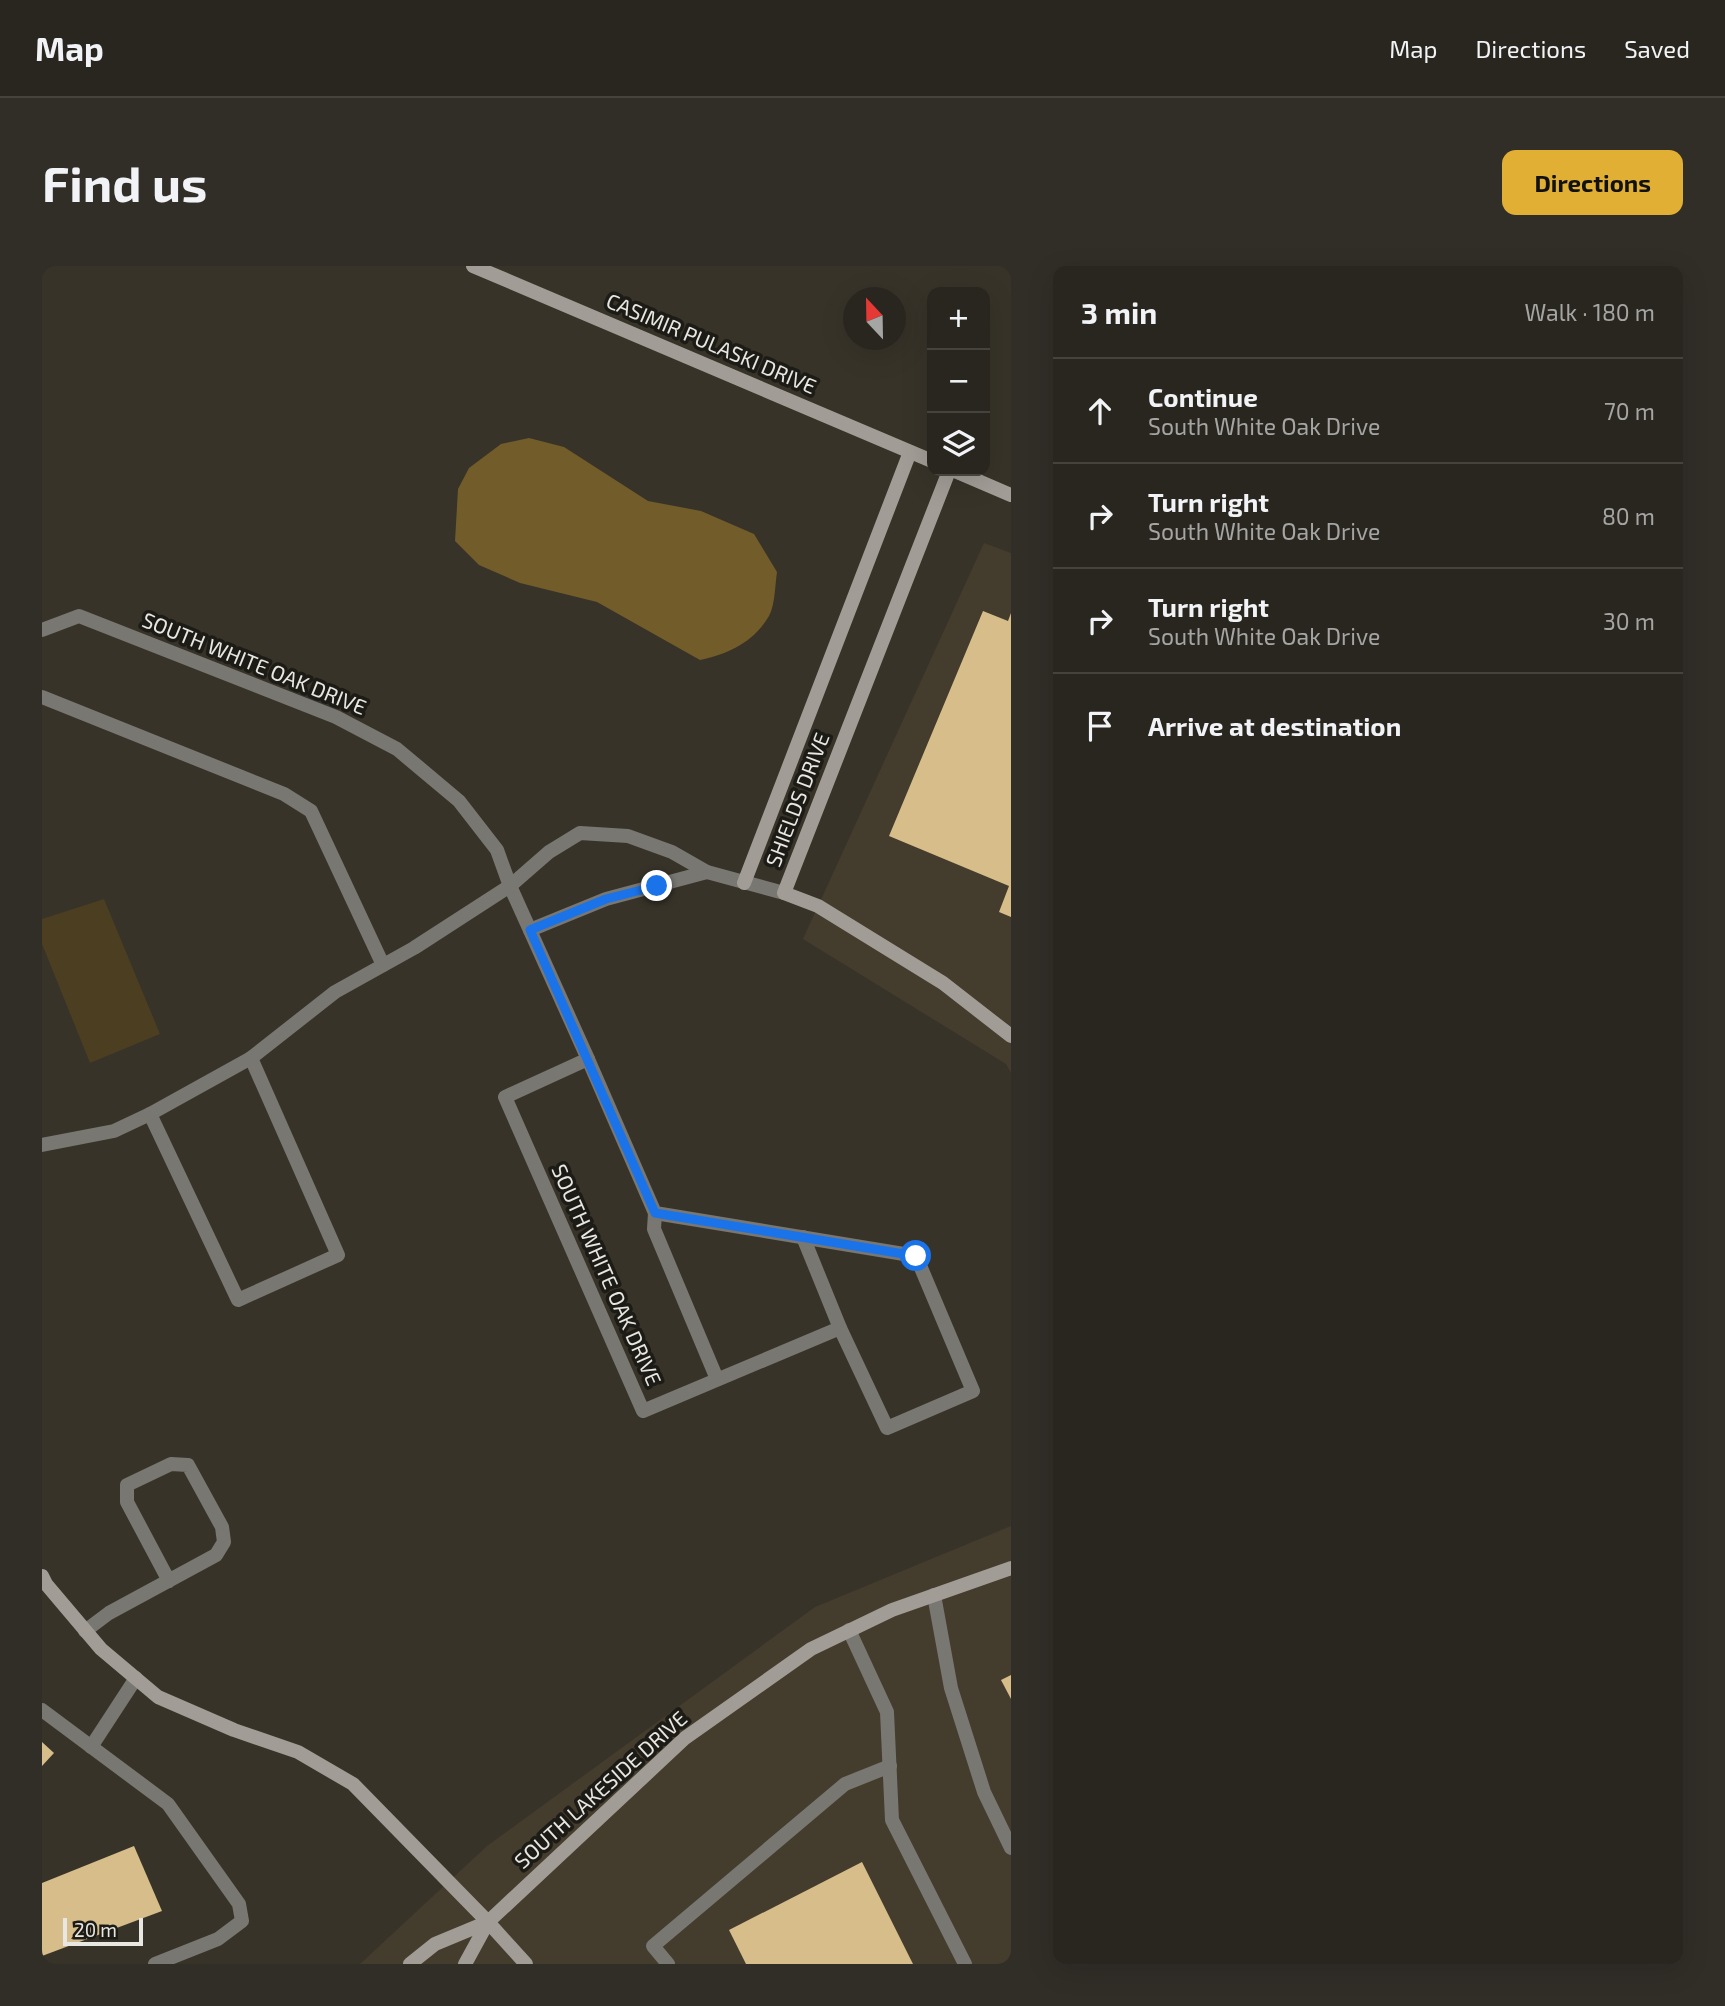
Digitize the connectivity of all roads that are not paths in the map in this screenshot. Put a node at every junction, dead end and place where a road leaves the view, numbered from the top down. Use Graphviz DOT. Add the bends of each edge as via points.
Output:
graph roads {
  1 [pos="472,266"];
  2 [pos="910,452"];
  3 [pos="927,459"];
  4 [pos="947,476"];
  5 [pos="967,476"];
  6 [pos="1011,495"];
  7 [pos="42,630"];
  8 [pos="42,697"];
  9 [pos="707,872"];
  10 [pos="744,883"];
  11 [pos="509,886"];
  12 [pos="784,893"];
  13 [pos="530,930"];
  14 [pos="383,965"];
  15 [pos="1011,1036"];
  16 [pos="251,1058"];
  17 [pos="588,1059"];
  18 [pos="150,1114"];
  19 [pos="42,1145"];
  20 [pos="655,1213"];
  21 [pos="803,1237"];
  22 [pos="840,1328"];
  23 [pos="717,1379"];
  24 [pos="1011,1568"];
  25 [pos="169,1581"];
  26 [pos="43,1582"];
  27 [pos="934,1595"];
  28 [pos="849,1630"];
  29 [pos="85,1631"];
  30 [pos="136,1678"];
  31 [pos="42,1710"];
  32 [pos="91,1748"];
  33 [pos="890,1766"];
  34 [pos="1011,1848"];
  35 [pos="488,1922"];
  36 [pos="155,1964"];
  37 [pos="410,1964"];
  38 [pos="465,1964"];
  39 [pos="526,1964"];
  40 [pos="668,1964"];
  41 [pos="965,1964"];
  1 -- 2 [label="street, CASIMIR PULASKI DRIVE"];
  2 -- 3 [label="street, CASIMIR PULASKI DRIVE"];
  2 -- 10 [label="street, SHIELDS DRIVE"];
  4 -- 12 [label="street, SHIELDS DRIVE"];
  5 -- 6 [label="street"];
  7 -- 11 [label="street, SOUTH WHITE OAK DRIVE" via="79,616 336,717 397,749 459,801 497,850"];
  8 -- 14 [label="street" via="284,794 311,811"];
  9 -- 10 [label="street"];
  9 -- 11 [label="street" via="672,852 628,836 580,833"];
  9 -- 13 [label="street" via="606,899"];
  10 -- 12 [label="street"];
  11 -- 13 [label="street, SOUTH WHITE OAK DRIVE"];
  11 -- 14 [label="street"];
  12 -- 15 [label="street, SHIELDS DRIVE" via="818,906 943,983"];
  13 -- 17 [label="street, SOUTH WHITE OAK DRIVE"];
  14 -- 16 [label="street" via="335,992"];
  16 -- 18 [label="street"];
  16 -- 18 [label="street" via="338,1255 238,1300"];
  17 -- 20 [label="street, SOUTH WHITE OAK DRIVE"];
  17 -- 23 [label="street, SOUTH WHITE OAK DRIVE" via="505,1097 643,1411"];
  18 -- 19 [label="street" via="114,1131"];
  20 -- 21 [label="street"];
  20 -- 23 [label="street, SOUTH WHITE OAK DRIVE" via="654,1229"];
  21 -- 22 [label="street"];
  21 -- 22 [label="street" via="916,1256 973,1391 887,1429"];
  22 -- 23 [label="street, SOUTH WHITE OAK DRIVE"];
  24 -- 27 [label="street, SOUTH LAKESIDE DRIVE"];
  25 -- 25 [label="street" via="216,1555 224,1542 222,1527 188,1465 171,1464 127,1485 127,1503"];
  25 -- 29 [label="street"];
  26 -- 29 [label="street"];
  27 -- 28 [label="street, SOUTH LAKESIDE DRIVE"];
  27 -- 34 [label="street" via="951,1688 984,1792"];
  28 -- 33 [label="street" via="887,1712"];
  28 -- 35 [label="street, SOUTH LAKESIDE DRIVE" via="811,1649 685,1738"];
  29 -- 30 [label="street"];
  30 -- 32 [label="street"];
  30 -- 35 [label="street" via="158,1696 234,1730 299,1752 353,1784"];
  31 -- 32 [label="street"];
  32 -- 36 [label="street" via="168,1804 239,1904 242,1921 218,1939"];
  33 -- 40 [label="street" via="845,1784 653,1946"];
  33 -- 41 [label="street" via="892,1820"];
  35 -- 37 [label="street, SOUTH LAKESIDE DRIVE" via="435,1944"];
  35 -- 38 [label="street, SOUTH LAKESIDE DRIVE"];
  35 -- 39 [label="street"];
}
